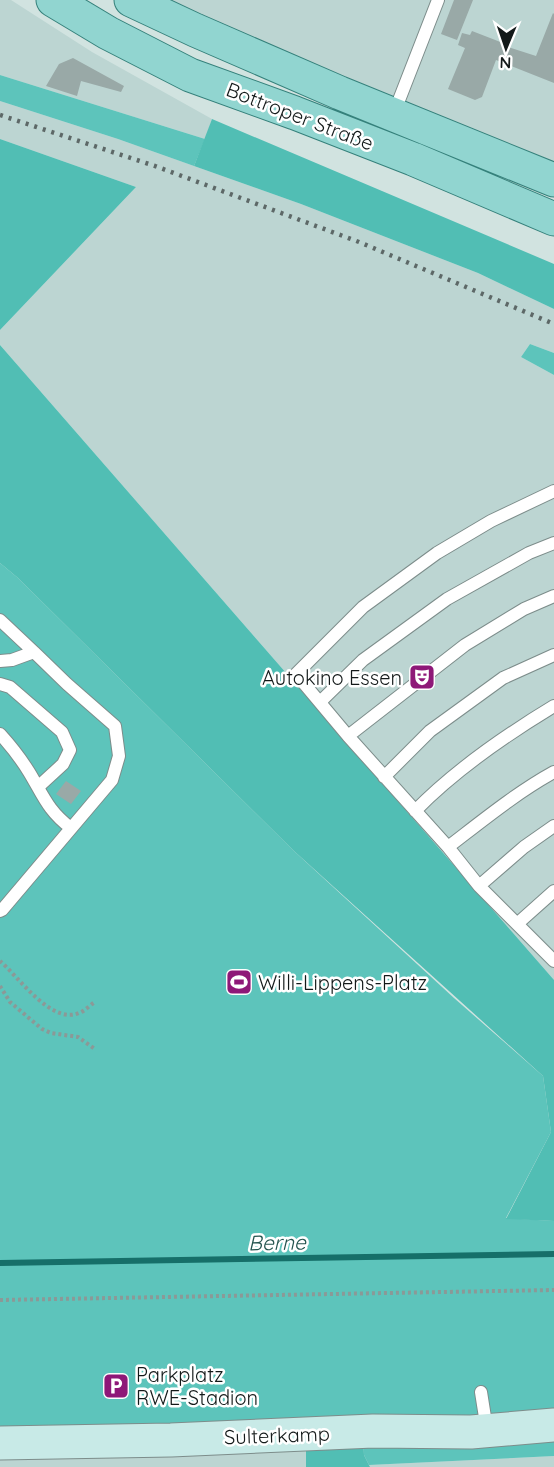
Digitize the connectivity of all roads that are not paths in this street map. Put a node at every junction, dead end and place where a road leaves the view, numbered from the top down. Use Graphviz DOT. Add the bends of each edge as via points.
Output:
graph roads {
  1 [pos="53,0"];
  2 [pos="131,0"];
  3 [pos="438,0"];
  4 [pos="394,114"];
  5 [pos="554,180"];
  6 [pos="554,219"];
  7 [pos="554,491"];
  8 [pos="554,543"];
  9 [pos="554,596"];
  10 [pos="0,620"];
  11 [pos="34,652"];
  12 [pos="554,655"];
  13 [pos="0,661"];
  14 [pos="0,684"];
  15 [pos="320,702"];
  16 [pos="554,706"];
  17 [pos="0,734"];
  18 [pos="348,736"];
  19 [pos="554,772"];
  20 [pos="384,777"];
  21 [pos="38,787"];
  22 [pos="415,811"];
  23 [pos="554,826"];
  24 [pos="72,828"];
  25 [pos="448,848"];
  26 [pos="479,886"];
  27 [pos="554,891"];
  28 [pos="0,911"];
  29 [pos="517,924"];
  30 [pos="554,961"];
  31 [pos="482,1392"];
  32 [pos="554,1425"];
  33 [pos="487,1431"];
  34 [pos="0,1443"];
  1 -- 6 [label="main road, Bottroper Straße" via="190,75 413,159"];
  2 -- 4 [label="main road, Bottroper Straße"];
  3 -- 4 [label="lane"];
  4 -- 5 [label="main road, Bottroper Straße"];
  7 -- 15 [label="lane" via="437,553 363,608 296,674"];
  8 -- 15 [label="lane" via="447,598 363,660"];
  9 -- 18 [label="lane" via="524,609 465,645"];
  10 -- 11 [label="lane"];
  11 -- 13 [label="lane"];
  11 -- 24 [label="lane" via="116,726 119,756 112,780"];
  12 -- 20 [label="lane" via="503,678 430,731"];
  14 -- 21 [label="lane" via="10,687 62,732 70,750 63,764"];
  15 -- 18 [label="lane"];
  16 -- 22 [label="lane" via="501,740"];
  17 -- 21 [label="lane"];
  18 -- 20 [label="lane"];
  19 -- 25 [label="lane"];
  20 -- 22 [label="lane"];
  21 -- 24 [label="lane" via="48,806"];
  22 -- 25 [label="lane"];
  23 -- 26 [label="lane"];
  24 -- 28 [label="lane"];
  25 -- 26 [label="lane"];
  26 -- 29 [label="lane"];
  27 -- 29 [label="lane"];
  29 -- 30 [label="lane"];
  31 -- 33 [label="lane"];
  32 -- 33 [label="street, Sulterkamp"];
  33 -- 34 [label="street, Sulterkamp" via="168,1435"];
}
